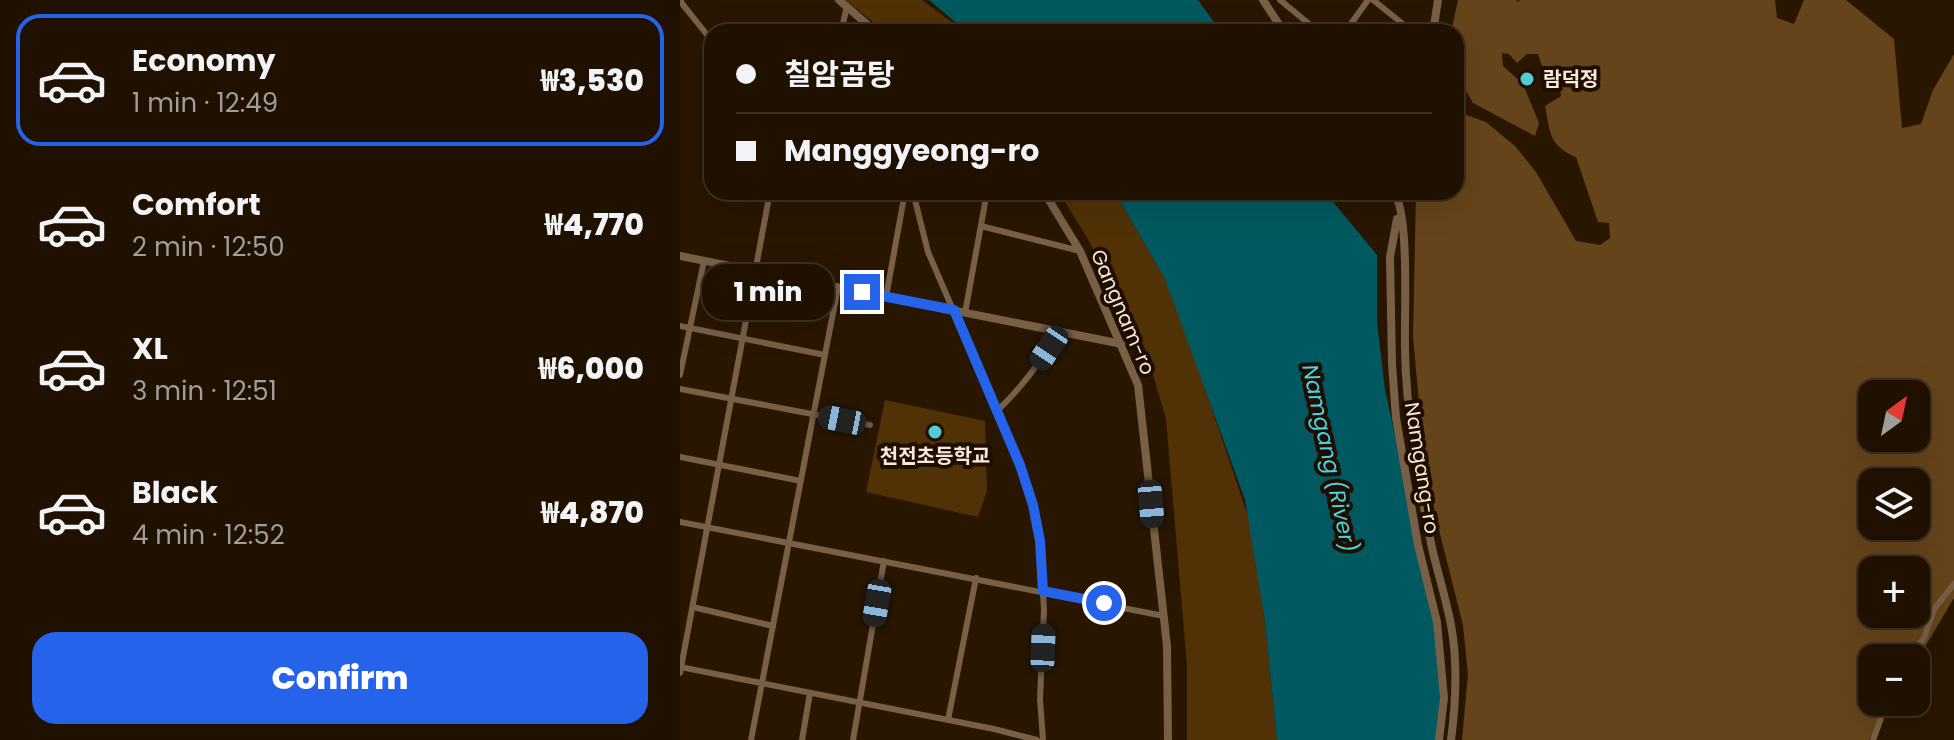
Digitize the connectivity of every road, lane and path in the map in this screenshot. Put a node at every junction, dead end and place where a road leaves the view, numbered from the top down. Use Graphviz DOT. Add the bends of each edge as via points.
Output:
graph roads {
  1 [pos="680,0"];
  2 [pos="1263,0"];
  3 [pos="1280,0"];
  4 [pos="1371,0"];
  5 [pos="1438,0"];
  6 [pos="843,3"];
  7 [pos="842,24"];
  8 [pos="867,24"];
  9 [pos="1279,24"];
  10 [pos="1309,24"];
  11 [pos="1352,24"];
  12 [pos="1402,24"];
  13 [pos="1434,24"];
  14 [pos="704,31"];
  15 [pos="769,200"];
  16 [pos="904,200"];
  17 [pos="915,200"];
  18 [pos="986,200"];
  19 [pos="1049,200"];
  20 [pos="1398,200"];
  21 [pos="1399,200"];
  22 [pos="981,226"];
  23 [pos="1080,251"];
  24 [pos="680,256"];
  25 [pos="704,261"];
  26 [pos="756,271"];
  27 [pos="838,287"];
  28 [pos="886,297"];
  29 [pos="954,310"];
  30 [pos="965,313"];
  31 [pos="680,326"];
  32 [pos="689,328"];
  33 [pos="1059,331"];
  34 [pos="742,337"];
  35 [pos="1122,344"];
  36 [pos="825,355"];
  37 [pos="680,375"];
  38 [pos="680,389"];
  39 [pos="732,399"];
  40 [pos="997,411"];
  41 [pos="814,414"];
  42 [pos="870,425"];
  43 [pos="680,457"];
  44 [pos="720,465"];
  45 [pos="801,481"];
  46 [pos="680,522"];
  47 [pos="708,527"];
  48 [pos="789,543"];
  49 [pos="884,561"];
  50 [pos="976,578"];
  51 [pos="1954,584"];
  52 [pos="1043,591"];
  53 [pos="693,607"];
  54 [pos="1164,616"];
  55 [pos="773,626"];
  56 [pos="1919,644"];
  57 [pos="680,669"];
  58 [pos="762,683"];
  59 [pos="810,693"];
  60 [pos="859,702"];
  61 [pos="1882,716"];
  62 [pos="948,720"];
  63 [pos="994,729"];
  64 [pos="751,740"];
  65 [pos="802,740"];
  66 [pos="853,740"];
  67 [pos="992,740"];
  68 [pos="1037,740"];
  69 [pos="1043,740"];
  70 [pos="1168,740"];
  71 [pos="1439,740"];
  72 [pos="1451,740"];
  73 [pos="1873,740"];
  1 -- 14 [label="street"];
  2 -- 9 [label="street"];
  3 -- 10 [label="street"];
  4 -- 11 [label="street"];
  4 -- 12 [label="street"];
  5 -- 13 [label="street"];
  6 -- 7 [label="street"];
  6 -- 8 [label="street"];
  15 -- 26 [label="street"];
  16 -- 28 [label="street"];
  17 -- 29 [label="street" via="928,252"];
  18 -- 22 [label="street"];
  19 -- 23 [label="street, Gangnam-ro"];
  20 -- 71 [label="street, Namgang-ro" via="1390,257 1396,418 1439,633 1444,698"];
  21 -- 72 [label="street, Namgang-ro" via="1409,415 1452,629 1456,696"];
  22 -- 23 [label="street"];
  22 -- 30 [label="street"];
  23 -- 35 [label="street, Gangnam-ro"];
  24 -- 25 [label="street"];
  25 -- 26 [label="street"];
  25 -- 32 [label="street"];
  26 -- 27 [label="street"];
  26 -- 34 [label="street"];
  27 -- 28 [label="street"];
  27 -- 36 [label="street"];
  28 -- 29 [label="street"];
  29 -- 30 [label="street"];
  29 -- 40 [label="street"];
  30 -- 33 [label="street"];
  31 -- 32 [label="street"];
  32 -- 34 [label="street"];
  32 -- 37 [label="street"];
  33 -- 35 [label="street"];
  33 -- 40 [label="street" via="1033,372"];
  34 -- 36 [label="street"];
  34 -- 39 [label="street"];
  35 -- 54 [label="street, Gangnam-ro" via="1138,385"];
  36 -- 41 [label="street"];
  38 -- 39 [label="street"];
  39 -- 41 [label="street"];
  39 -- 44 [label="street"];
  40 -- 52 [label="street" via="1033,505"];
  41 -- 42 [label="street"];
  41 -- 45 [label="street"];
  43 -- 44 [label="street"];
  44 -- 45 [label="street"];
  44 -- 47 [label="street"];
  45 -- 48 [label="street"];
  46 -- 47 [label="street"];
  47 -- 48 [label="street"];
  47 -- 53 [label="street"];
  48 -- 49 [label="street"];
  48 -- 55 [label="street"];
  49 -- 50 [label="street"];
  49 -- 60 [label="street"];
  50 -- 52 [label="street"];
  50 -- 62 [label="street"];
  51 -- 56 [label="street" via="1934,609"];
  52 -- 54 [label="street"];
  52 -- 69 [label="street"];
  53 -- 55 [label="street"];
  53 -- 57 [label="street"];
  54 -- 70 [label="street, Gangnam-ro"];
  55 -- 58 [label="street"];
  57 -- 58 [label="street"];
  58 -- 59 [label="street"];
  58 -- 64 [label="street"];
  59 -- 60 [label="street"];
  59 -- 65 [label="street"];
  60 -- 62 [label="street"];
  60 -- 66 [label="street"];
  61 -- 73 [label="street"];
  62 -- 63 [label="street"];
  63 -- 67 [label="street"];
  63 -- 68 [label="street"];
}
